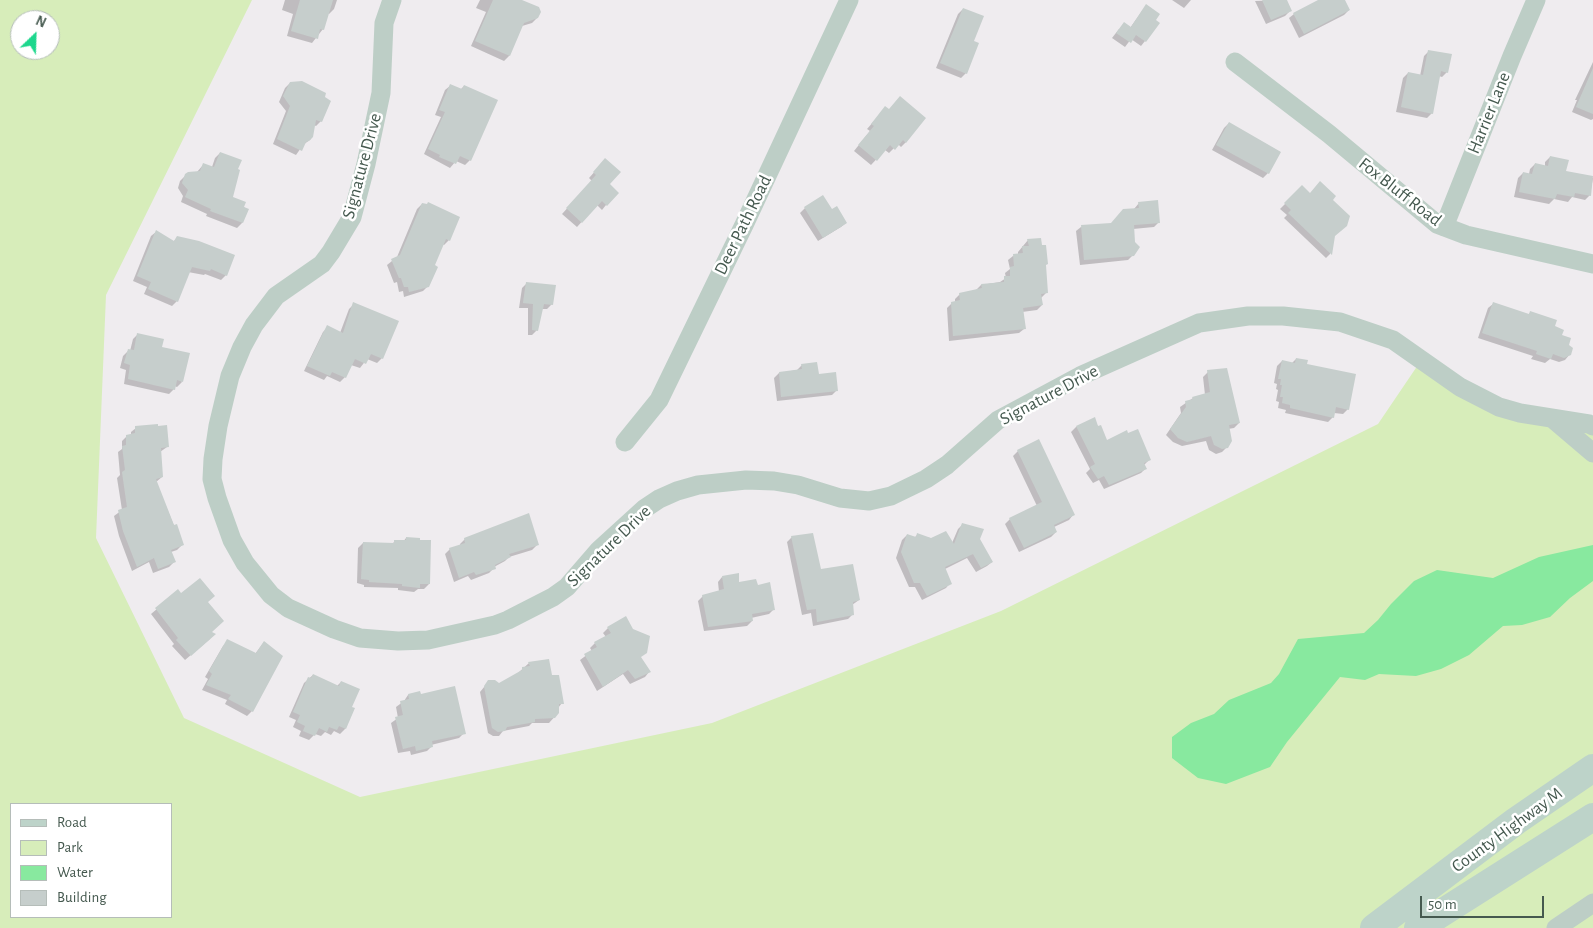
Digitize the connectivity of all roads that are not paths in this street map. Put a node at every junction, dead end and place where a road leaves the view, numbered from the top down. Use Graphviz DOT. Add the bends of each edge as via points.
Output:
graph roads {
  1 [pos="392,0"];
  2 [pos="849,0"];
  3 [pos="1536,0"];
  4 [pos="1235,62"];
  5 [pos="1444,227"];
  6 [pos="1593,264"];
  7 [pos="1553,419"];
  8 [pos="1593,426"];
  9 [pos="625,442"];
  10 [pos="1593,453"];
  11 [pos="1593,768"];
  12 [pos="1593,817"];
  13 [pos="1593,903"];
  14 [pos="1374,928"];
  15 [pos="1418,928"];
  16 [pos="1556,928"];
  1 -- 7 [label="street, Signature Drive" via="384,22 381,92 352,217 322,264 276,296 250,332 230,376 218,426 212,479 232,540 245,563 288,608 334,630 360,638 428,640 508,620 567,588 599,550 644,509 677,491 698,485 774,481 840,498 869,501 891,496 947,465 998,420 1080,376 1199,323 1248,316 1340,322 1393,340 1460,387 1499,407"];
  2 -- 9 [label="street, Deer Path Road" via="659,400"];
  3 -- 5 [label="street, Harrier Lane"];
  4 -- 5 [label="street, Fox Bluff Road"];
  5 -- 6 [label="street, Fox Bluff Road"];
  7 -- 8 [label="street, Signature Drive"];
  7 -- 10 [label="street"];
  11 -- 14 [label="main road, County Highway M" via="1516,821"];
  12 -- 15 [label="main road, County Highway M"];
  13 -- 16 [label="street"];
}
